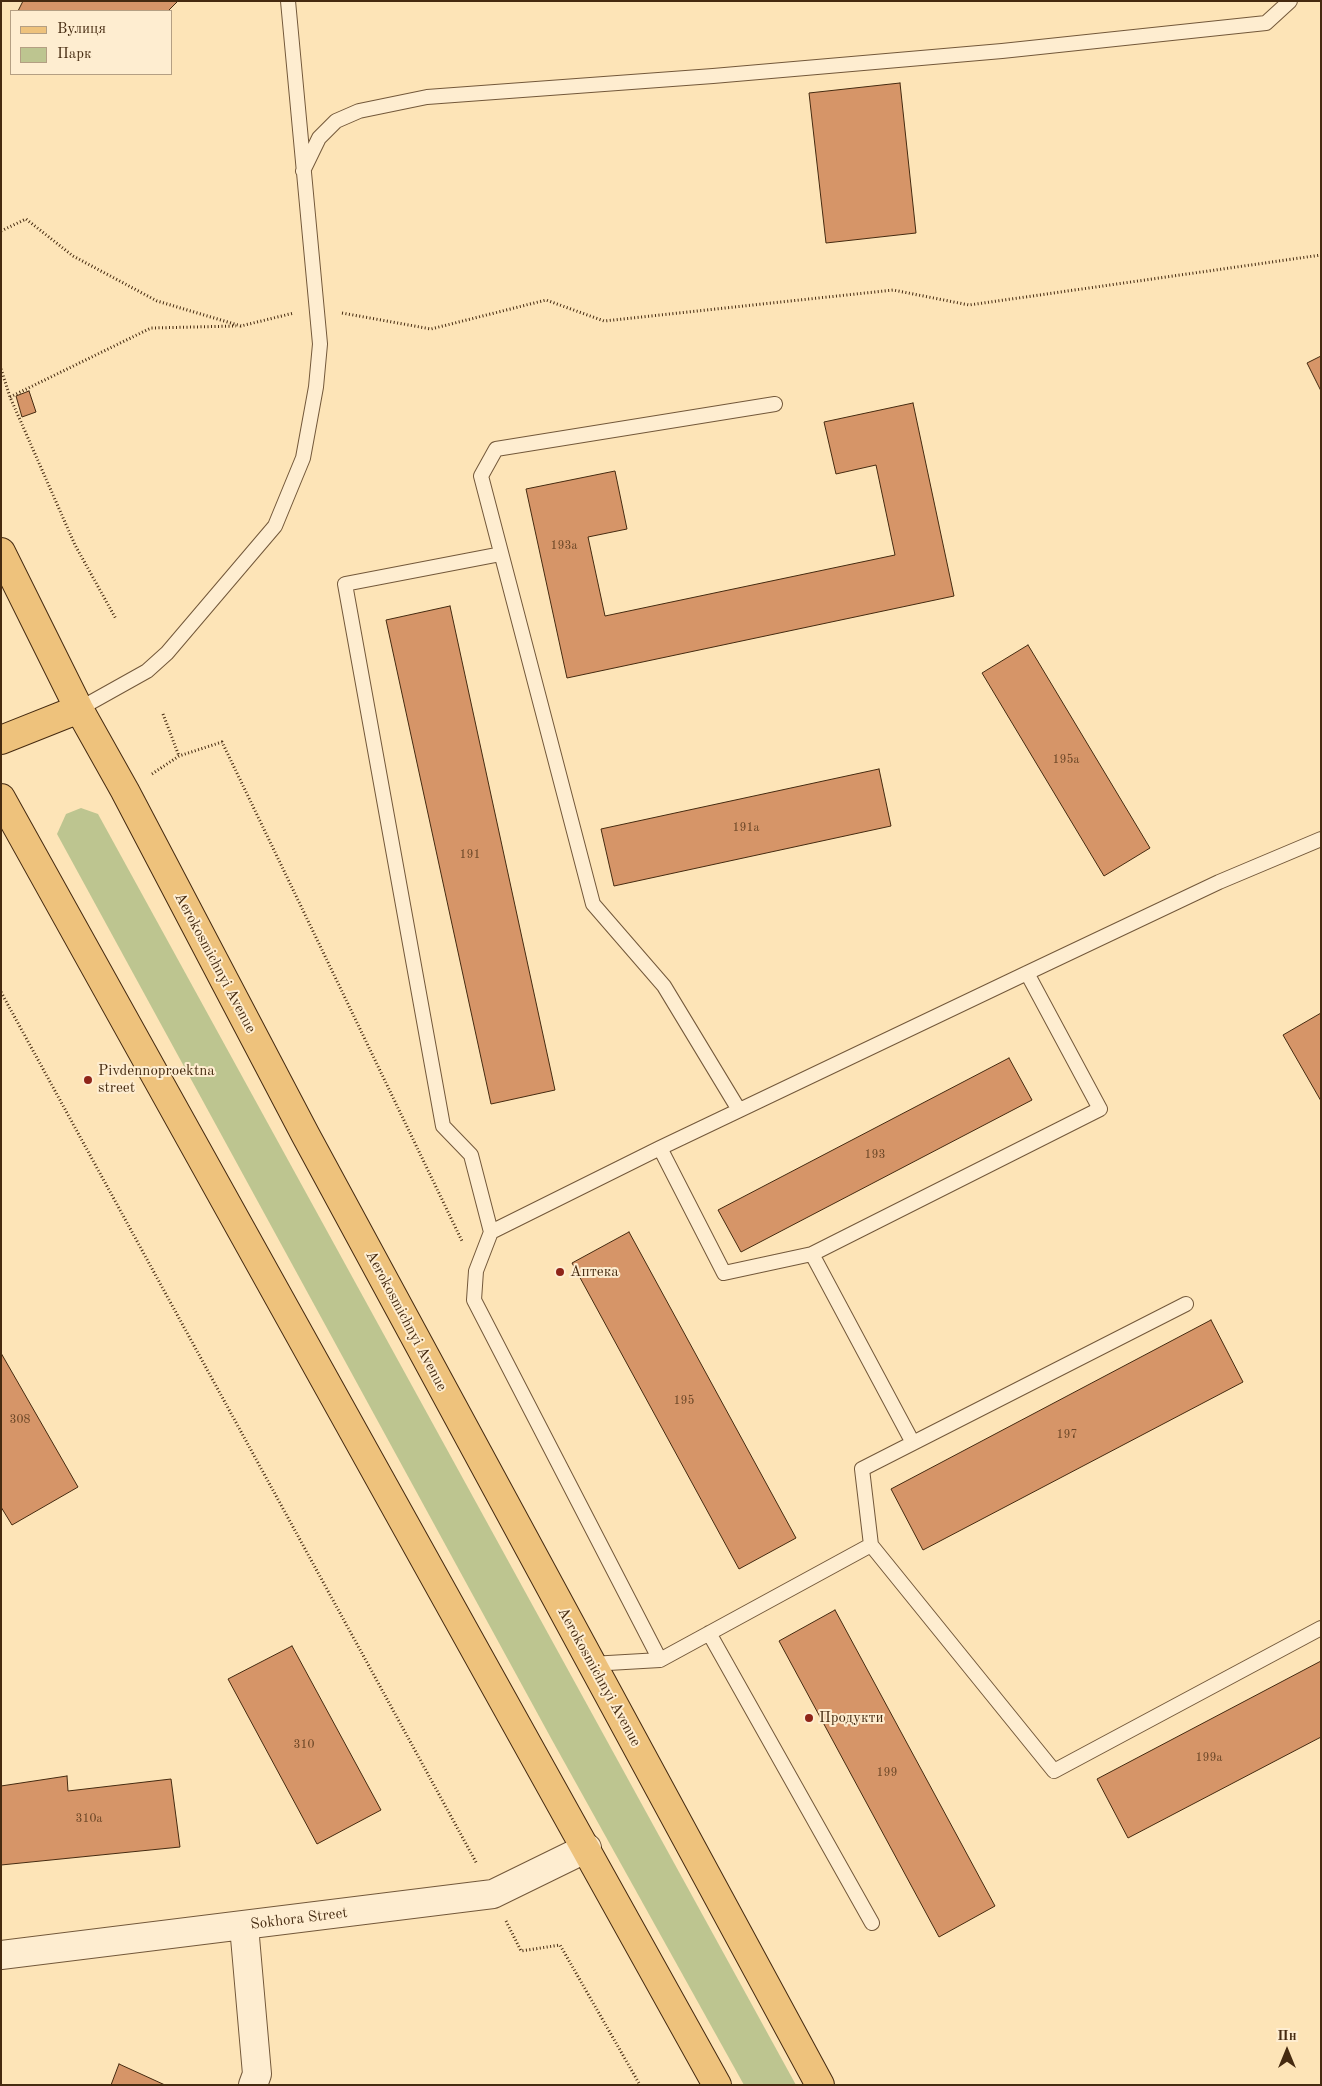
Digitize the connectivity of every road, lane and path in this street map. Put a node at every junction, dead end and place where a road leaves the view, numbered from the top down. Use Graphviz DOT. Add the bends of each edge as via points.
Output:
graph roads {
  1 [pos="288,1"];
  2 [pos="1290,1"];
  3 [pos="303,171"];
  4 [pos="1,230"];
  5 [pos="1321,255"];
  6 [pos="316,308"];
  7 [pos="241,326"];
  8 [pos="1,369"];
  9 [pos="10,397"];
  10 [pos="776,404"];
  11 [pos="1,552"];
  12 [pos="501,554"];
  13 [pos="116,619"];
  14 [pos="79,709"];
  15 [pos="163,714"];
  16 [pos="1,740"];
  17 [pos="179,756"];
  18 [pos="152,774"];
  19 [pos="1,798"];
  20 [pos="1321,839"];
  21 [pos="1027,973"];
  22 [pos="1,992"];
  23 [pos="738,1110"];
  24 [pos="660,1148"];
  25 [pos="491,1232"];
  26 [pos="812,1254"];
  27 [pos="476,1271"];
  28 [pos="1186,1304"];
  29 [pos="913,1443"];
  30 [pos="871,1545"];
  31 [pos="1321,1628"];
  32 [pos="709,1633"];
  33 [pos="660,1660"];
  34 [pos="591,1664"];
  35 [pos="587,1848"];
  36 [pos="493,1894"];
  37 [pos="872,1922"];
  38 [pos="244,1926"];
  39 [pos="1,1955"];
  40 [pos="253,2085"];
  41 [pos="640,2085"];
  42 [pos="718,2085"];
  43 [pos="820,2085"];
  1 -- 3 [label="lane"];
  2 -- 3 [label="lane" via="1266,23 1002,51 427,97 359,111 336,121 319,138"];
  3 -- 6 [label="lane"];
  4 -- 7 [label="path" via="26,219 73,256 157,301"];
  5 -- 6 [label="path" via="969,305 893,290 604,321 546,300 431,329"];
  6 -- 7 [label="path"];
  6 -- 14 [label="lane" via="320,344 303,458 275,526 167,653 146,671"];
  7 -- 9 [label="path" via="150,328"];
  8 -- 9 [label="path"];
  9 -- 13 [label="path" via="75,545"];
  10 -- 12 [label="lane" via="496,449 480,476"];
  11 -- 14 [label="main road, Aerokosmichnyi Avenue"];
  12 -- 23 [label="lane" via="593,904 664,986"];
  12 -- 25 [label="lane" via="345,584 443,1126 472,1155"];
  14 -- 16 [label="main road"];
  14 -- 34 [label="main road, Aerokosmichnyi Avenue"];
  15 -- 17 [label="path"];
  17 -- 18 [label="path"];
  17 -- 27 [label="path" via="222,742"];
  19 -- 35 [label="main road"];
  20 -- 21 [label="lane" via="1220,882"];
  21 -- 23 [label="lane"];
  21 -- 26 [label="lane" via="1100,1108"];
  22 -- 36 [label="path"];
  23 -- 24 [label="lane"];
  24 -- 25 [label="lane"];
  24 -- 26 [label="lane" via="724,1273"];
  25 -- 27 [label="lane"];
  26 -- 29 [label="lane"];
  27 -- 33 [label="lane" via="474,1300"];
  28 -- 29 [label="lane"];
  29 -- 30 [label="lane" via="862,1469"];
  30 -- 31 [label="lane" via="1054,1771"];
  30 -- 32 [label="lane"];
  32 -- 33 [label="lane"];
  32 -- 37 [label="lane"];
  33 -- 34 [label="lane"];
  34 -- 43 [label="main road, Aerokosmichnyi Avenue"];
  35 -- 36 [label="street, Sokhora Street"];
  35 -- 42 [label="main road"];
  36 -- 38 [label="street, Sokhora Street"];
  36 -- 41 [label="path" via="521,1951 560,1945"];
  38 -- 39 [label="street, Sokhora Street"];
  38 -- 40 [label="street" via="257,2074"];
}
